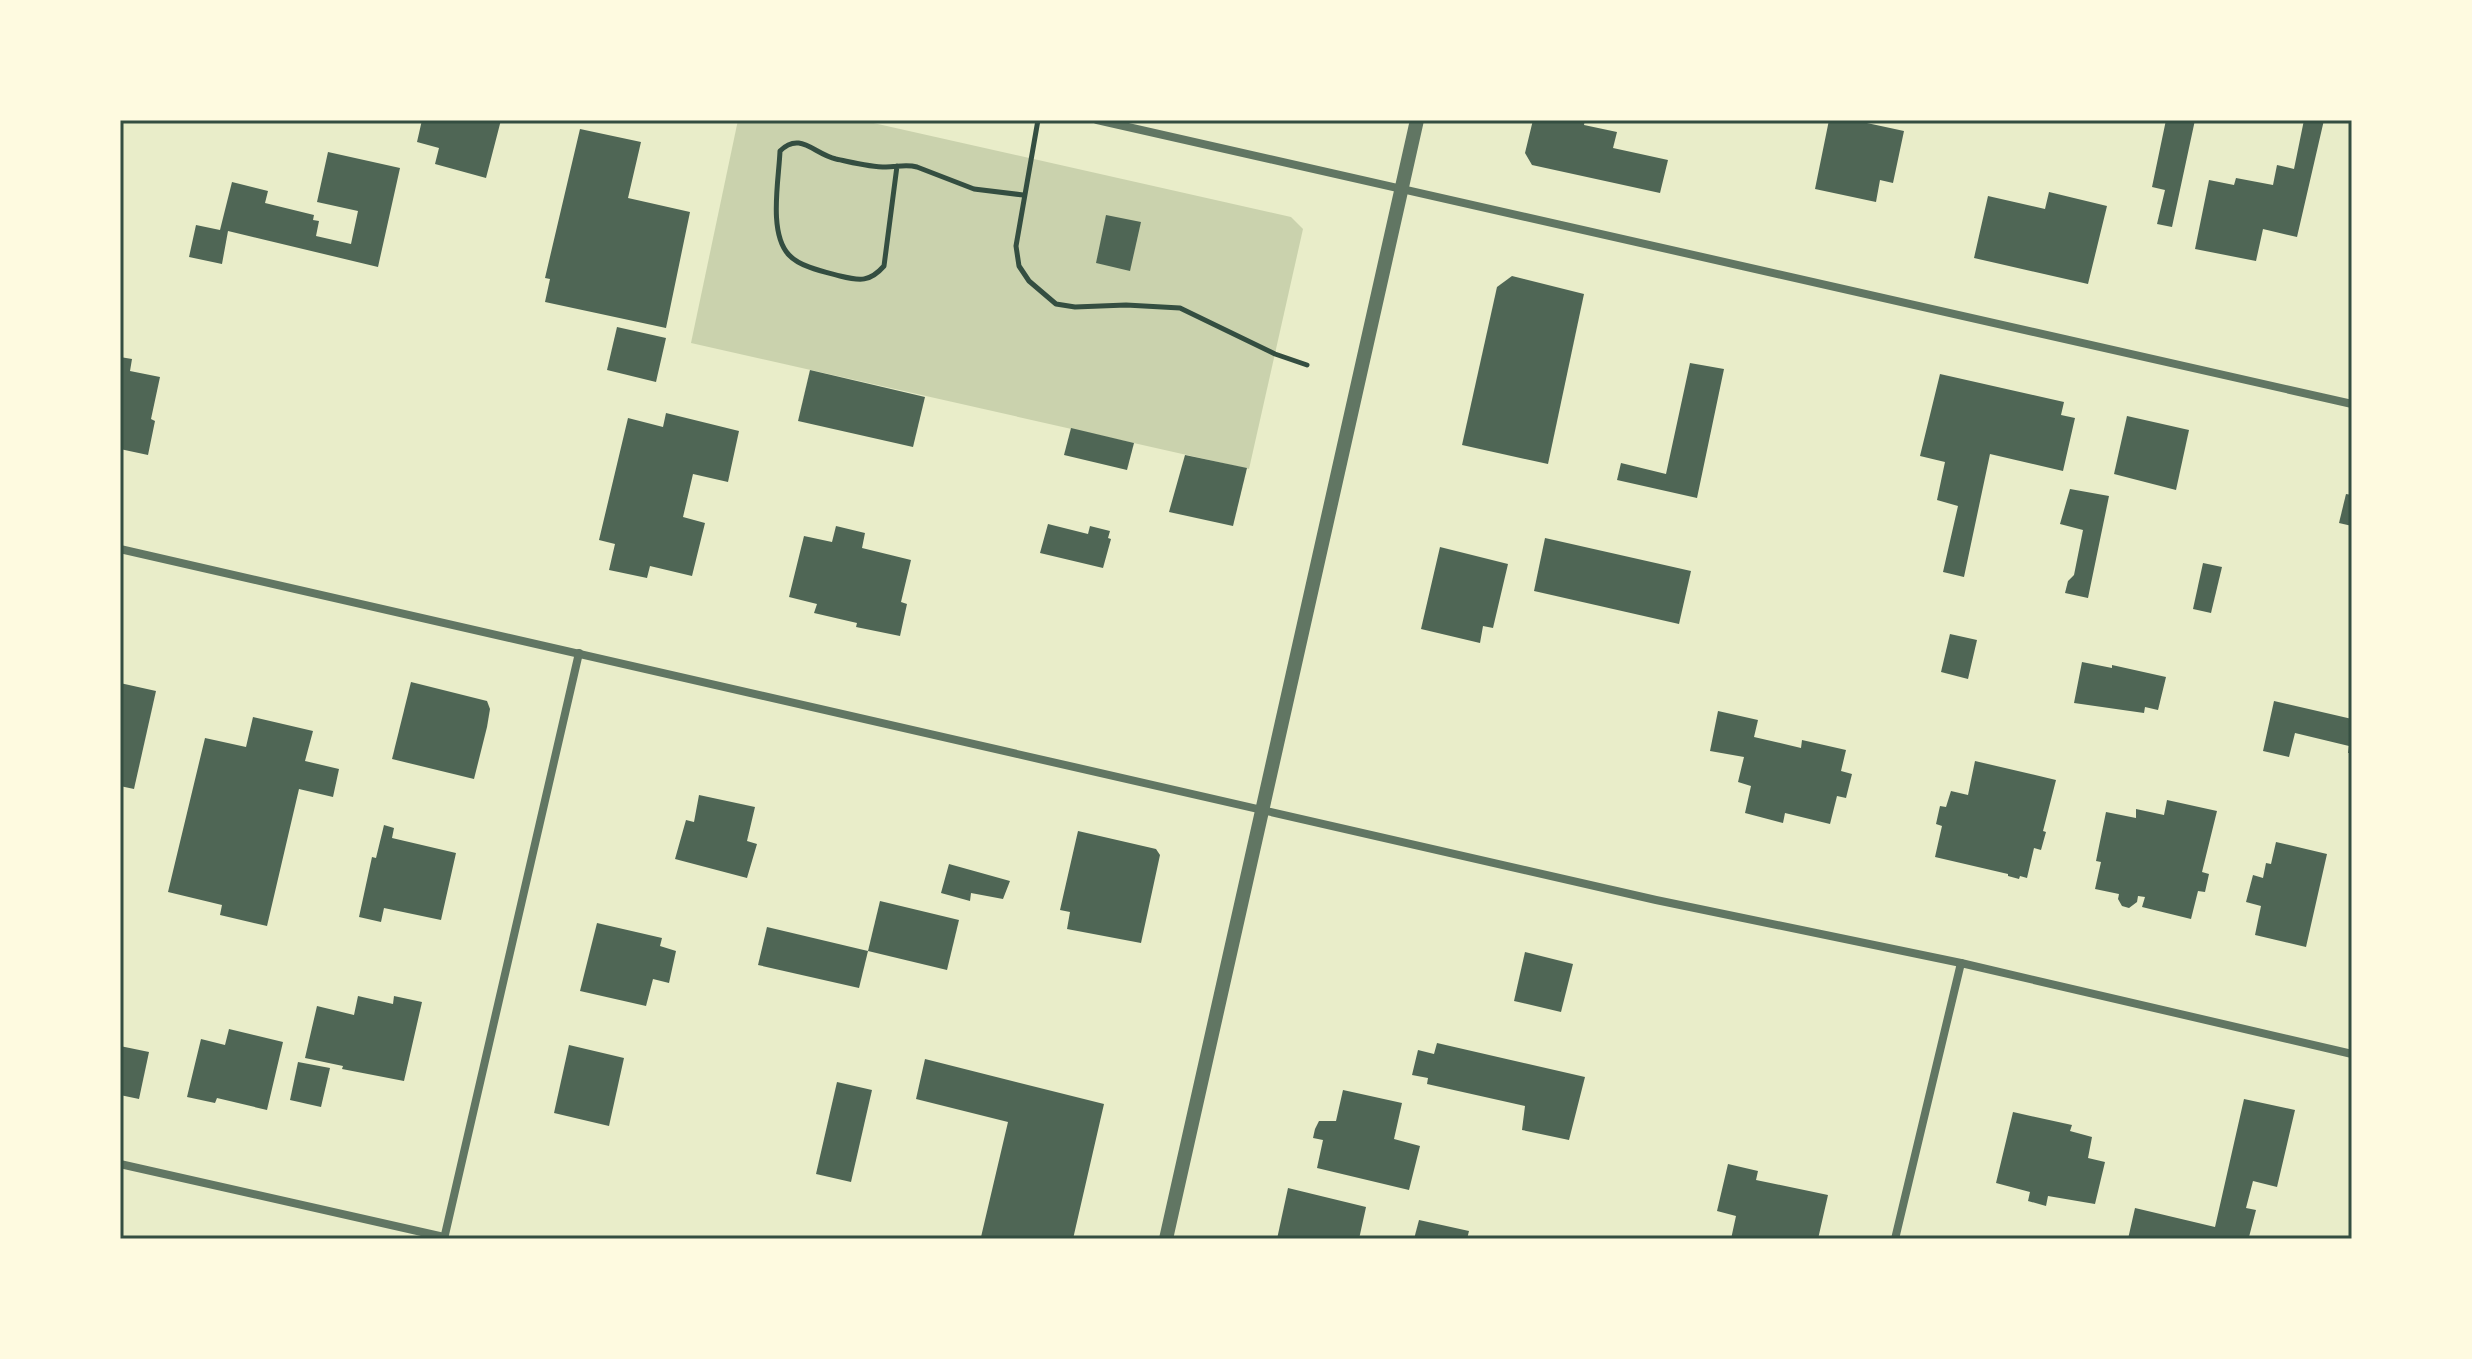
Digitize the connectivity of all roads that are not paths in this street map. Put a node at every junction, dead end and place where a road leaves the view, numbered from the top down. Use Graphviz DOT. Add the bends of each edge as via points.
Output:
graph roads {
  1 [pos="1097,120"];
  2 [pos="1417,120"];
  3 [pos="1401,190"];
  4 [pos="2352,404"];
  5 [pos="120,549"];
  6 [pos="579,653"];
  7 [pos="1263,810"];
  8 [pos="1961,963"];
  9 [pos="2352,1054"];
  10 [pos="120,1164"];
  11 [pos="444,1238"];
  12 [pos="1166,1239"];
  13 [pos="1895,1239"];
  1 -- 3 [label="street"];
  2 -- 3 [label="street"];
  3 -- 4 [label="street"];
  3 -- 7 [label="street"];
  5 -- 6 [label="street"];
  6 -- 7 [label="street"];
  6 -- 11 [label="street"];
  7 -- 8 [label="street"];
  7 -- 12 [label="street"];
  8 -- 9 [label="street"];
  8 -- 13 [label="street"];
  10 -- 11 [label="street"];
}
